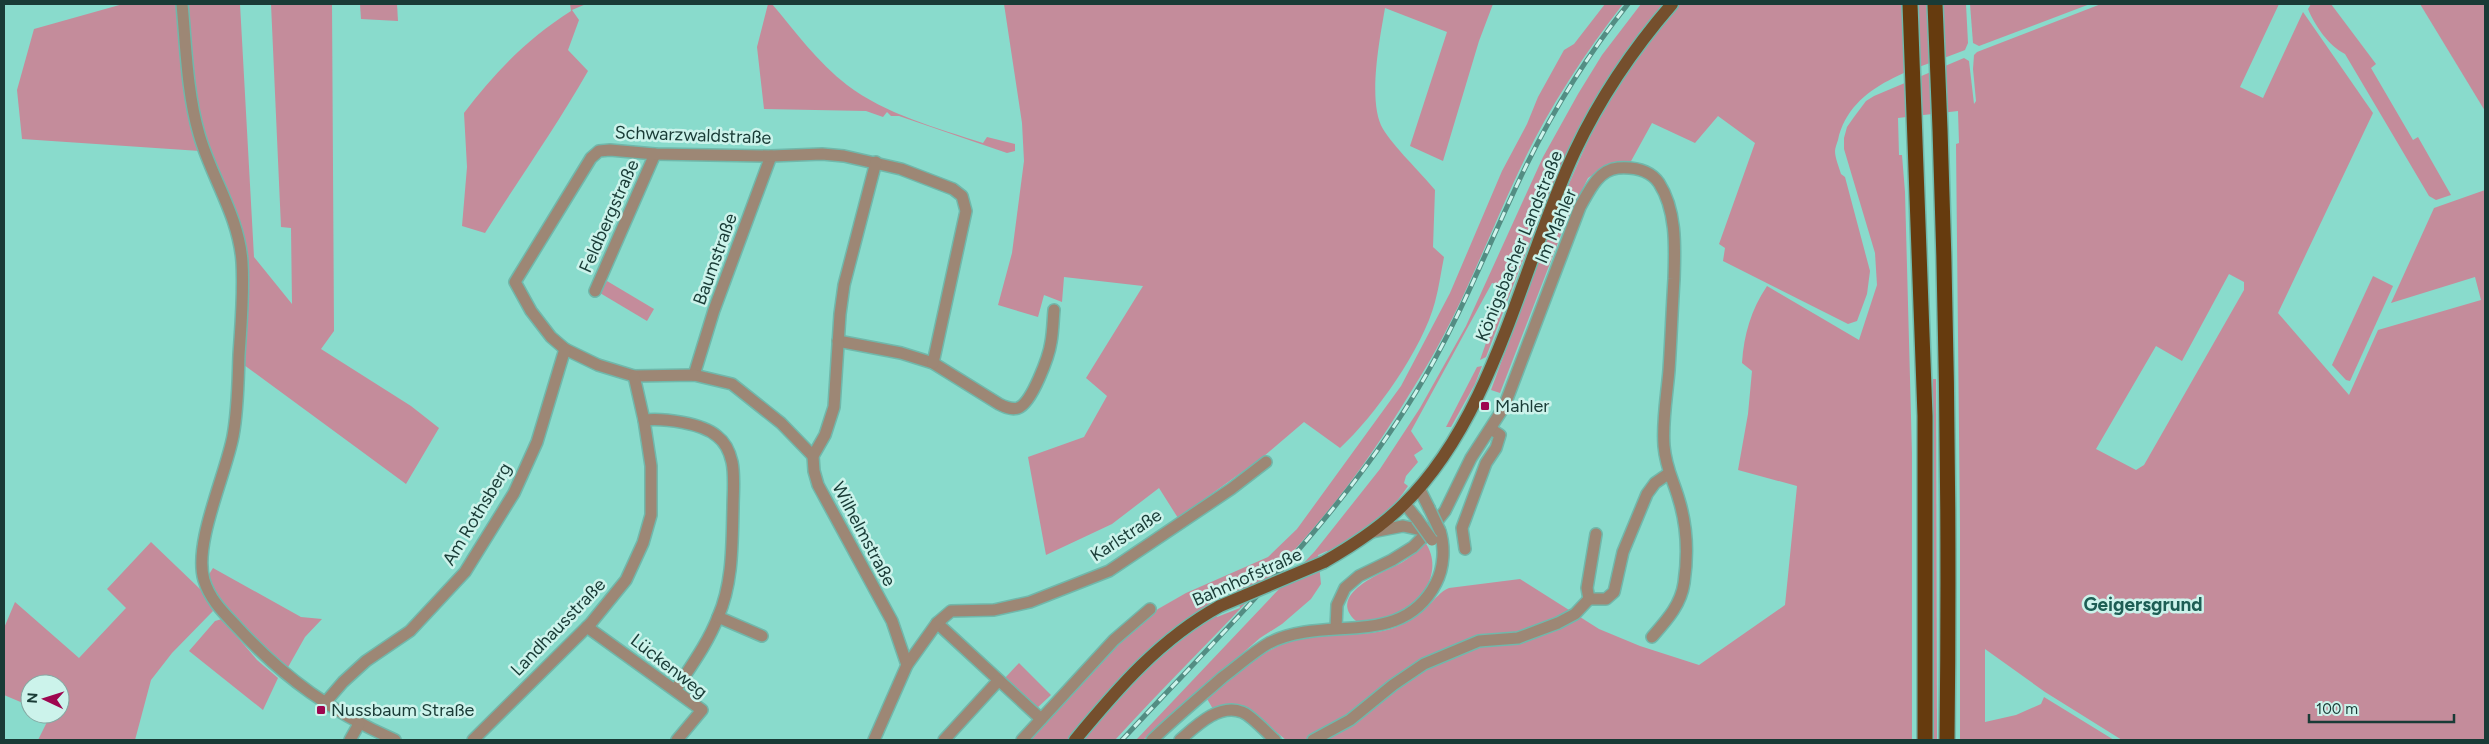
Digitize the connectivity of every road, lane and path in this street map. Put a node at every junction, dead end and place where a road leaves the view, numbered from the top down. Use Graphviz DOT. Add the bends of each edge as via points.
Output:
graph roads {
  1 [pos="182,4"];
  2 [pos="1672,4"];
  3 [pos="1910,4"];
  4 [pos="1935,4"];
  5 [pos="655,154"];
  6 [pos="771,156"];
  7 [pos="876,162"];
  8 [pos="595,291"];
  9 [pos="1054,310"];
  10 [pos="838,341"];
  11 [pos="565,349"];
  12 [pos="933,363"];
  13 [pos="694,375"];
  14 [pos="634,376"];
  15 [pos="644,420"];
  16 [pos="1491,429"];
  17 [pos="813,456"];
  18 [pos="1266,462"];
  19 [pos="1668,474"];
  20 [pos="1419,488"];
  21 [pos="1405,504"];
  22 [pos="1414,523"];
  23 [pos="1372,532"];
  24 [pos="1433,534"];
  25 [pos="1596,534"];
  26 [pos="1465,549"];
  27 [pos="1589,599"];
  28 [pos="1150,609"];
  29 [pos="718,618"];
  30 [pos="937,623"];
  31 [pos="587,627"];
  32 [pos="1336,628"];
  33 [pos="762,636"];
  34 [pos="1652,637"];
  35 [pos="907,665"];
  36 [pos="998,680"];
  37 [pos="676,689"];
  38 [pos="324,704"];
  39 [pos="1041,719"];
  40 [pos="359,724"];
  41 [pos="1269,738"];
  42 [pos="350,740"];
  43 [pos="395,740"];
  44 [pos="473,740"];
  45 [pos="677,740"];
  46 [pos="874,740"];
  47 [pos="944,740"];
  48 [pos="1022,740"];
  49 [pos="1075,740"];
  50 [pos="1152,740"];
  51 [pos="1180,740"];
  52 [pos="1313,740"];
  53 [pos="1925,740"];
  54 [pos="1947,740"];
  1 -- 38 [label="street" via="198,133 238,230 242,261 236,419 207,528 203,553 204,580 214,602 279,670"];
  2 -- 20 [label="main road, Königsbacher Landstraße" via="1620,72 1585,132 1475,401 1446,453"];
  3 -- 53 [label="highway" via="1925,416"];
  4 -- 54 [label="highway" via="1941,135 1948,529"];
  5 -- 6 [label="street, Schwarzwaldstraße"];
  5 -- 8 [label="street, Feldbergstraße"];
  5 -- 11 [label="street, Schwarzwaldstraße" via="599,151 515,282 531,311"];
  6 -- 7 [label="street, Schwarzwaldstraße" via="822,154"];
  6 -- 13 [label="street, Baumstraße" via="714,310"];
  7 -- 10 [label="street" via="844,285"];
  7 -- 12 [label="street, Schwarzwaldstraße" via="936,181 962,196 966,211"];
  9 -- 12 [label="street" via="1051,343 1038,380 1019,408 1010,409 999,404"];
  10 -- 12 [label="street" via="901,353"];
  10 -- 17 [label="street" via="834,408"];
  11 -- 14 [label="street" via="598,365"];
  11 -- 38 [label="street, Am Rothsberg" via="537,442 514,493 465,572 410,631 366,661"];
  13 -- 14 [label="street"];
  13 -- 17 [label="street" via="732,384 781,423"];
  14 -- 15 [label="street, Landhausstraße"];
  15 -- 29 [label="street" via="676,422 707,429 718,436 732,462 732,549 726,595"];
  15 -- 31 [label="street, Landhausstraße" via="651,466 651,515 643,543 626,580"];
  16 -- 19 [label="street, Im Mahler" via="1513,385 1580,207 1593,184 1604,174 1631,167 1647,173 1658,182 1670,213 1676,251 1675,304 1664,429"];
  16 -- 26 [label="street" via="1500,436 1486,463 1462,528"];
  16 -- 32 [label="street, Im Mahler" via="1471,458 1445,511 1430,530 1408,551 1359,576 1345,588 1337,605"];
  17 -- 35 [label="street, Wilhelmstraße" via="818,485 892,621"];
  18 -- 30 [label="street, Karlstraße" via="1109,571 1030,602 994,610 951,611"];
  19 -- 27 [label="street" via="1651,488 1637,516 1623,552 1614,592 1606,599"];
  19 -- 34 [label="street, Im Mahler" via="1685,521 1684,584 1674,611"];
  20 -- 21 [label="main road, Königsbacher Landstraße"];
  20 -- 24 [label="street, bridge" via="1429,508"];
  21 -- 22 [label="street"];
  21 -- 23 [label="main road, Bahnhofstraße"];
  22 -- 23 [label="street"];
  22 -- 24 [label="street, bridge"];
  23 -- 49 [label="main road, Bahnhofstraße, bridge" via="1324,562 1220,606 1190,624 1153,652 1114,692"];
  24 -- 32 [label="street" via="1444,545 1442,562 1439,576 1423,602 1400,620 1382,626"];
  25 -- 27 [label="street" via="1587,588"];
  27 -- 52 [label="street" via="1575,614 1558,623 1518,638 1479,641 1424,664 1350,720"];
  28 -- 39 [label="street" via="1121,633"];
  29 -- 33 [label="street"];
  29 -- 37 [label="street"];
  30 -- 35 [label="street, Karlstraße"];
  30 -- 36 [label="street"];
  31 -- 37 [label="street, Lückenweg"];
  31 -- 44 [label="street, Landhausstraße"];
  32 -- 50 [label="street" via="1289,634 1268,644 1202,695"];
  35 -- 46 [label="street"];
  36 -- 39 [label="street"];
  36 -- 47 [label="street"];
  37 -- 45 [label="street, Lückenweg" via="702,710"];
  38 -- 40 [label="street"];
  39 -- 48 [label="street"];
  40 -- 42 [label="street"];
  40 -- 43 [label="street"];
  41 -- 51 [label="street" via="1243,712 1227,710 1199,724"];
}
